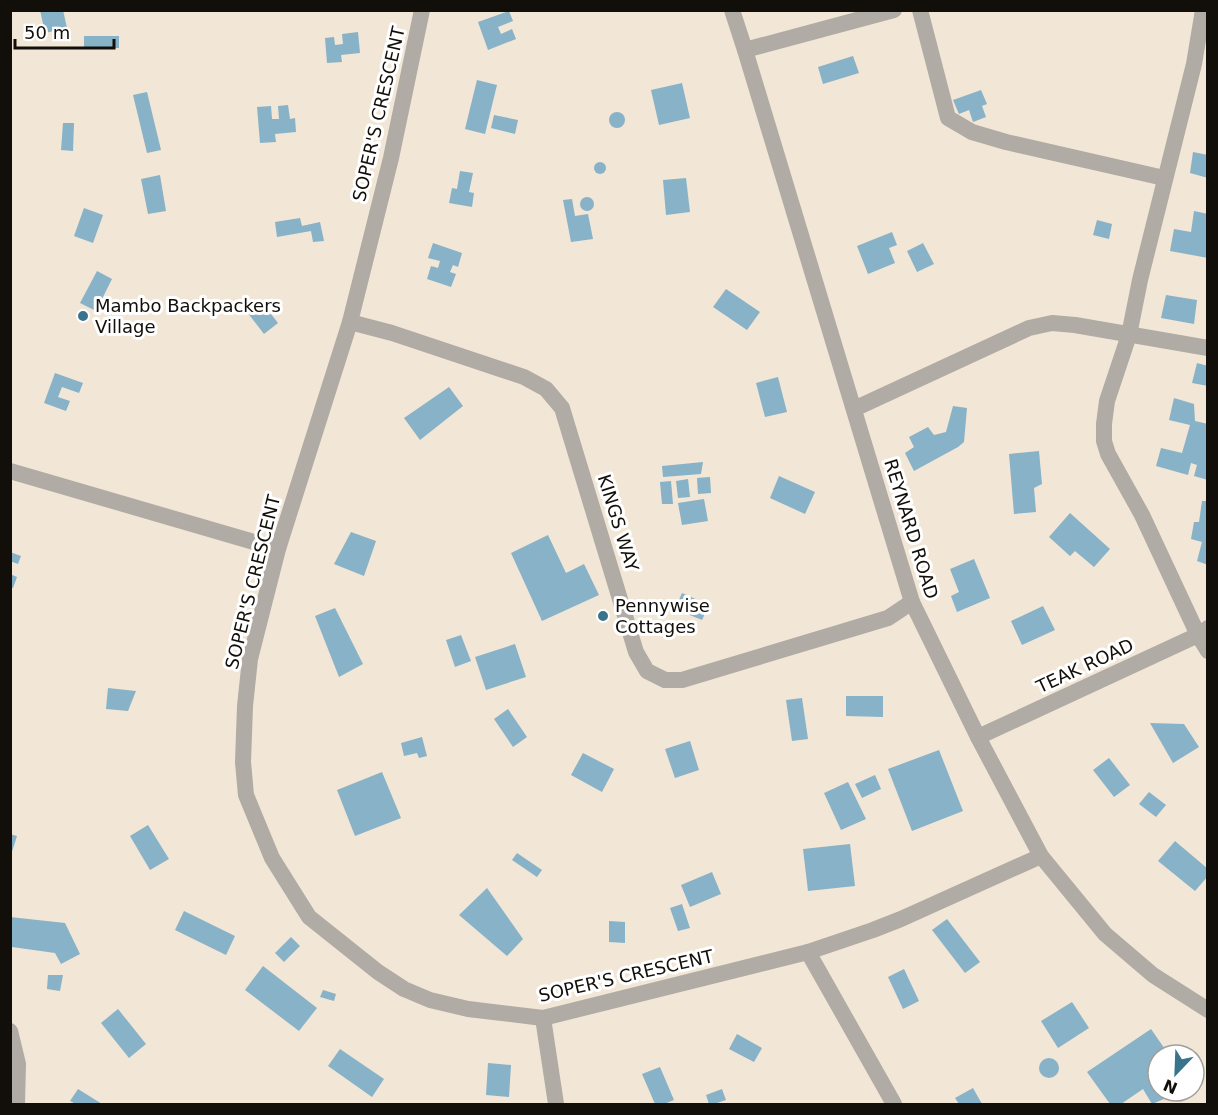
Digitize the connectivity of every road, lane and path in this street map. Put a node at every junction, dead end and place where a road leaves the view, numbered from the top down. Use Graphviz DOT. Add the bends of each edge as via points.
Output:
graph roads {
  1 [pos="422,10"];
  2 [pos="732,10"];
  3 [pos="894,10"];
  4 [pos="920,10"];
  5 [pos="1205,13"];
  6 [pos="745,50"];
  7 [pos="1164,178"];
  8 [pos="350,322"];
  9 [pos="1129,335"];
  10 [pos="1208,348"];
  11 [pos="854,409"];
  12 [pos="10,471"];
  13 [pos="278,549"];
  14 [pos="912,602"];
  15 [pos="1203,632"];
  16 [pos="1208,651"];
  17 [pos="978,737"];
  18 [pos="1041,856"];
  19 [pos="808,952"];
  20 [pos="1208,1010"];
  21 [pos="543,1018"];
  22 [pos="10,1031"];
  23 [pos="17,1104"];
  24 [pos="556,1104"];
  25 [pos="894,1104"];
  1 -- 8 [label="street, SOPER'S CRESCENT" via="391,158"];
  2 -- 6 [label="street, REYNARD ROAD"];
  3 -- 6 [label="street"];
  4 -- 7 [label="street" via="948,118 972,132 1006,142"];
  5 -- 7 [label="street"];
  6 -- 11 [label="street, REYNARD ROAD"];
  7 -- 9 [label="street"];
  8 -- 13 [label="street, SOPER'S CRESCENT"];
  8 -- 14 [label="street, KINGS WAY" via="524,377 546,389 562,408 636,652 647,671 665,680 681,680 888,618"];
  9 -- 10 [label="street"];
  9 -- 11 [label="street" via="1052,323 1029,328"];
  9 -- 15 [label="street" via="1107,401 1104,441"];
  11 -- 14 [label="street, REYNARD ROAD"];
  12 -- 13 [label="street"];
  13 -- 21 [label="street, SOPER'S CRESCENT" via="250,659 243,762 246,795 272,858 309,917 404,989 468,1009"];
  14 -- 17 [label="street, REYNARD ROAD"];
  15 -- 16 [label="street"];
  15 -- 17 [label="street, TEAK ROAD"];
  17 -- 18 [label="street, REYNARD ROAD"];
  18 -- 19 [label="street, SOPER'S CRESCENT" via="892,922"];
  18 -- 20 [label="street, REYNARD ROAD" via="1105,934 1153,975"];
  19 -- 21 [label="street, SOPER'S CRESCENT"];
  19 -- 25 [label="street"];
  21 -- 24 [label="street"];
  22 -- 23 [label="street" via="18,1064"];
}
